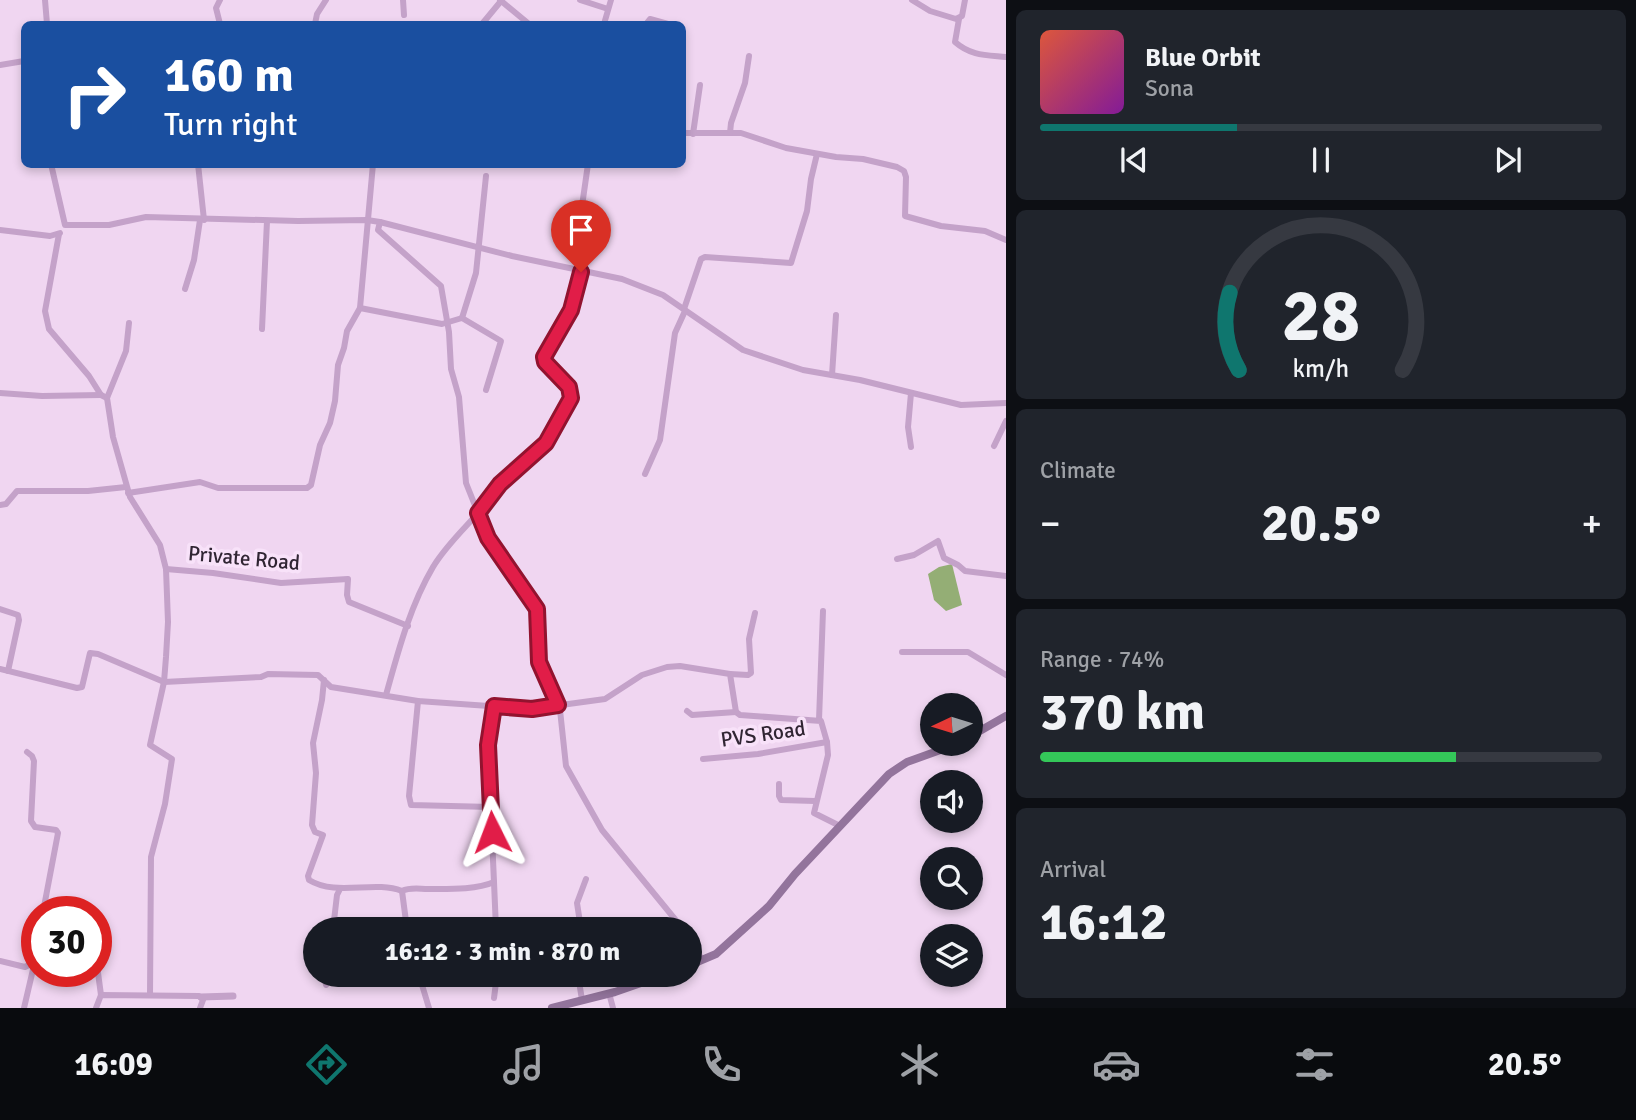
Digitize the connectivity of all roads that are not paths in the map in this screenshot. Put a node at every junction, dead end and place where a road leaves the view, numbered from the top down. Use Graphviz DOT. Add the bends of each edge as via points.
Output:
graph roads {
  1 [pos="45,0"];
  2 [pos="220,0"];
  3 [pos="326,0"];
  4 [pos="403,0"];
  5 [pos="580,0"];
  6 [pos="611,0"];
  7 [pos="912,0"];
  8 [pos="965,0"];
  9 [pos="500,1"];
  10 [pos="608,9"];
  11 [pos="404,15"];
  12 [pos="959,19"];
  13 [pos="47,21"];
  14 [pos="219,21"];
  15 [pos="316,21"];
  16 [pos="484,21"];
  17 [pos="525,21"];
  18 [pos="605,21"];
  19 [pos="749,56"];
  20 [pos="1006,57"];
  21 [pos="21,62"];
  22 [pos="0,65"];
  23 [pos="700,85"];
  24 [pos="686,133"];
  25 [pos="730,133"];
  26 [pos="692,134"];
  27 [pos="817,154"];
  28 [pos="52,168"];
  29 [pos="198,168"];
  30 [pos="373,168"];
  31 [pos="587,168"];
  32 [pos="486,176"];
  33 [pos="202,220"];
  34 [pos="367,220"];
  35 [pos="267,221"];
  36 [pos="380,222"];
  37 [pos="65,225"];
  38 [pos="0,230"];
  39 [pos="59,234"];
  40 [pos="1006,240"];
  41 [pos="478,247"];
  42 [pos="581,272"];
  43 [pos="185,289"];
  44 [pos="360,308"];
  45 [pos="684,310"];
  46 [pos="836,315"];
  47 [pos="462,318"];
  48 [pos="447,322"];
  49 [pos="129,323"];
  50 [pos="262,329"];
  51 [pos="832,375"];
  52 [pos="486,390"];
  53 [pos="0,393"];
  54 [pos="911,393"];
  55 [pos="104,397"];
  56 [pos="1006,403"];
  57 [pos="1006,421"];
  58 [pos="994,446"];
  59 [pos="911,447"];
  60 [pos="645,474"];
  61 [pos="127,490"];
  62 [pos="0,505"];
  63 [pos="478,513"];
  64 [pos="897,558"];
  65 [pos="166,569"];
  66 [pos="1006,576"];
  67 [pos="0,609"];
  68 [pos="823,611"];
  69 [pos="755,613"];
  70 [pos="408,626"];
  71 [pos="902,652"];
  72 [pos="0,669"];
  73 [pos="10,672"];
  74 [pos="730,674"];
  75 [pos="1006,675"];
  76 [pos="324,680"];
  77 [pos="164,682"];
  78 [pos="386,695"];
  79 [pos="418,701"];
  80 [pos="558,705"];
  81 [pos="494,706"];
  82 [pos="687,711"];
  83 [pos="736,712"];
  84 [pos="1006,716"];
  85 [pos="819,720"];
  86 [pos="984,729"];
  87 [pos="827,742"];
  88 [pos="27,752"];
  89 [pos="924,756"];
  90 [pos="703,759"];
  91 [pos="779,784"];
  92 [pos="815,802"];
  93 [pos="491,807"];
  94 [pos="840,826"];
  95 [pos="586,879"];
  96 [pos="494,882"];
  97 [pos="340,888"];
  98 [pos="402,891"];
  99 [pos="46,896"];
  100 [pos="335,917"];
  101 [pos="405,917"];
  102 [pos="495,917"];
  103 [pos="579,917"];
  104 [pos="673,917"];
  105 [pos="702,960"];
  106 [pos="0,961"];
  107 [pos="21,966"];
  108 [pos="29,987"];
  109 [pos="100,987"];
  110 [pos="423,987"];
  111 [pos="495,987"];
  112 [pos="580,987"];
  113 [pos="627,987"];
  114 [pos="609,993"];
  115 [pos="101,995"];
  116 [pos="150,995"];
  117 [pos="233,996"];
  118 [pos="201,998"];
  119 [pos="494,998"];
  120 [pos="582,1000"];
  121 [pos="24,1008"];
  122 [pos="96,1008"];
  123 [pos="200,1008"];
  124 [pos="429,1008"];
  125 [pos="552,1008"];
  126 [pos="613,1008"];
  1 -- 13 [label="street"];
  2 -- 14 [label="street" via="216,8"];
  3 -- 15 [label="street"];
  4 -- 11 [label="street"];
  5 -- 10 [label="street"];
  6 -- 10 [label="street"];
  7 -- 12 [label="street"];
  8 -- 12 [label="street"];
  9 -- 16 [label="street"];
  9 -- 17 [label="street"];
  10 -- 18 [label="street"];
  12 -- 20 [label="street" via="955,42 961,47 979,55"];
  19 -- 25 [label="street"];
  21 -- 22 [label="street"];
  23 -- 26 [label="street"];
  24 -- 26 [label="street"];
  25 -- 26 [label="street"];
  25 -- 27 [label="street"];
  27 -- 40 [label="street" via="897,167 906,177 905,216 985,231"];
  27 -- 45 [label="street" via="791,263 701,259"];
  28 -- 37 [label="street"];
  29 -- 33 [label="street"];
  30 -- 34 [label="street"];
  31 -- 42 [label="street"];
  32 -- 41 [label="street"];
  33 -- 35 [label="street"];
  33 -- 37 [label="street" via="146,217 109,225"];
  33 -- 43 [label="street"];
  34 -- 35 [label="street"];
  34 -- 36 [label="street"];
  34 -- 44 [label="street"];
  35 -- 50 [label="street"];
  36 -- 41 [label="street"];
  36 -- 48 [label="street" via="378,230 441,286"];
  37 -- 39 [label="street"];
  38 -- 39 [label="street"];
  39 -- 55 [label="street" via="45,311 49,330"];
  41 -- 42 [label="street"];
  41 -- 47 [label="street" via="476,273"];
  42 -- 45 [label="street" via="622,279 663,295"];
  42 -- 63 [label="street" via="571,310 544,357 569,387 571,398 546,443 500,484"];
  44 -- 48 [label="street"];
  44 -- 61 [label="street" via="347,331 330,423 311,485 218,488 200,482"];
  45 -- 51 [label="street" via="743,350"];
  45 -- 60 [label="street" via="675,333 660,440"];
  46 -- 51 [label="street"];
  47 -- 48 [label="street"];
  47 -- 52 [label="street" via="501,341"];
  48 -- 63 [label="street" via="466,483"];
  49 -- 55 [label="street" via="126,351"];
  51 -- 54 [label="street"];
  53 -- 55 [label="street"];
  54 -- 56 [label="street" via="961,405"];
  54 -- 59 [label="street"];
  55 -- 61 [label="street"];
  57 -- 58 [label="street"];
  61 -- 62 [label="street" via="16,491"];
  61 -- 65 [label="street" via="160,545"];
  63 -- 70 [label="street" via="432,569"];
  63 -- 80 [label="street" via="488,538 537,609 539,662"];
  64 -- 66 [label="street" via="914,555 938,541 944,558 965,571"];
  65 -- 70 [label="street, Private Road" via="281,583 348,579 349,602"];
  65 -- 77 [label="street"];
  67 -- 73 [label="street" via="18,615 19,620"];
  68 -- 85 [label="street, PVS Road"];
  69 -- 74 [label="street" via="749,639 751,673"];
  70 -- 78 [label="street"];
  71 -- 75 [label="street" via="968,652"];
  72 -- 73 [label="street"];
  73 -- 77 [label="street" via="82,687 90,653"];
  74 -- 80 [label="street" via="667,667 605,699"];
  74 -- 83 [label="street"];
  76 -- 77 [label="street" via="318,675 268,674"];
  76 -- 78 [label="street" via="331,687"];
  76 -- 97 [label="street" via="313,743 312,825 323,835 308,876 311,882"];
  77 -- 116 [label="street" via="150,745 172,759 151,858"];
  78 -- 79 [label="street"];
  79 -- 81 [label="street"];
  79 -- 93 [label="street" via="411,804"];
  80 -- 81 [label="street" via="532,709"];
  80 -- 104 [label="street" via="566,766 580,792 602,830"];
  81 -- 93 [label="street" via="488,745"];
  82 -- 83 [label="street" via="692,715"];
  83 -- 85 [label="street"];
  84 -- 86 [label="main road"];
  85 -- 87 [label="street"];
  87 -- 90 [label="street, PVS Road"];
  87 -- 92 [label="street"];
  88 -- 99 [label="street" via="34,761 31,821 34,827 58,833"];
  89 -- 94 [label="main road" via="888,774"];
  91 -- 92 [label="street" via="781,800"];
  92 -- 94 [label="street" via="814,813"];
  93 -- 96 [label="street"];
  94 -- 105 [label="main road" via="769,906 716,954"];
  95 -- 103 [label="street" via="577,903"];
  96 -- 98 [label="street"];
  96 -- 102 [label="street"];
  97 -- 98 [label="street"];
  97 -- 100 [label="street"];
  98 -- 101 [label="street"];
  106 -- 107 [label="street"];
  108 -- 121 [label="street"];
  109 -- 115 [label="street"];
  110 -- 124 [label="street"];
  111 -- 119 [label="street"];
  112 -- 120 [label="street"];
  113 -- 114 [label="main road"];
  114 -- 120 [label="main road"];
  114 -- 126 [label="street"];
  115 -- 116 [label="street"];
  115 -- 122 [label="street"];
  116 -- 118 [label="street"];
  117 -- 118 [label="street"];
  118 -- 123 [label="street"];
  120 -- 125 [label="main road"];
}
